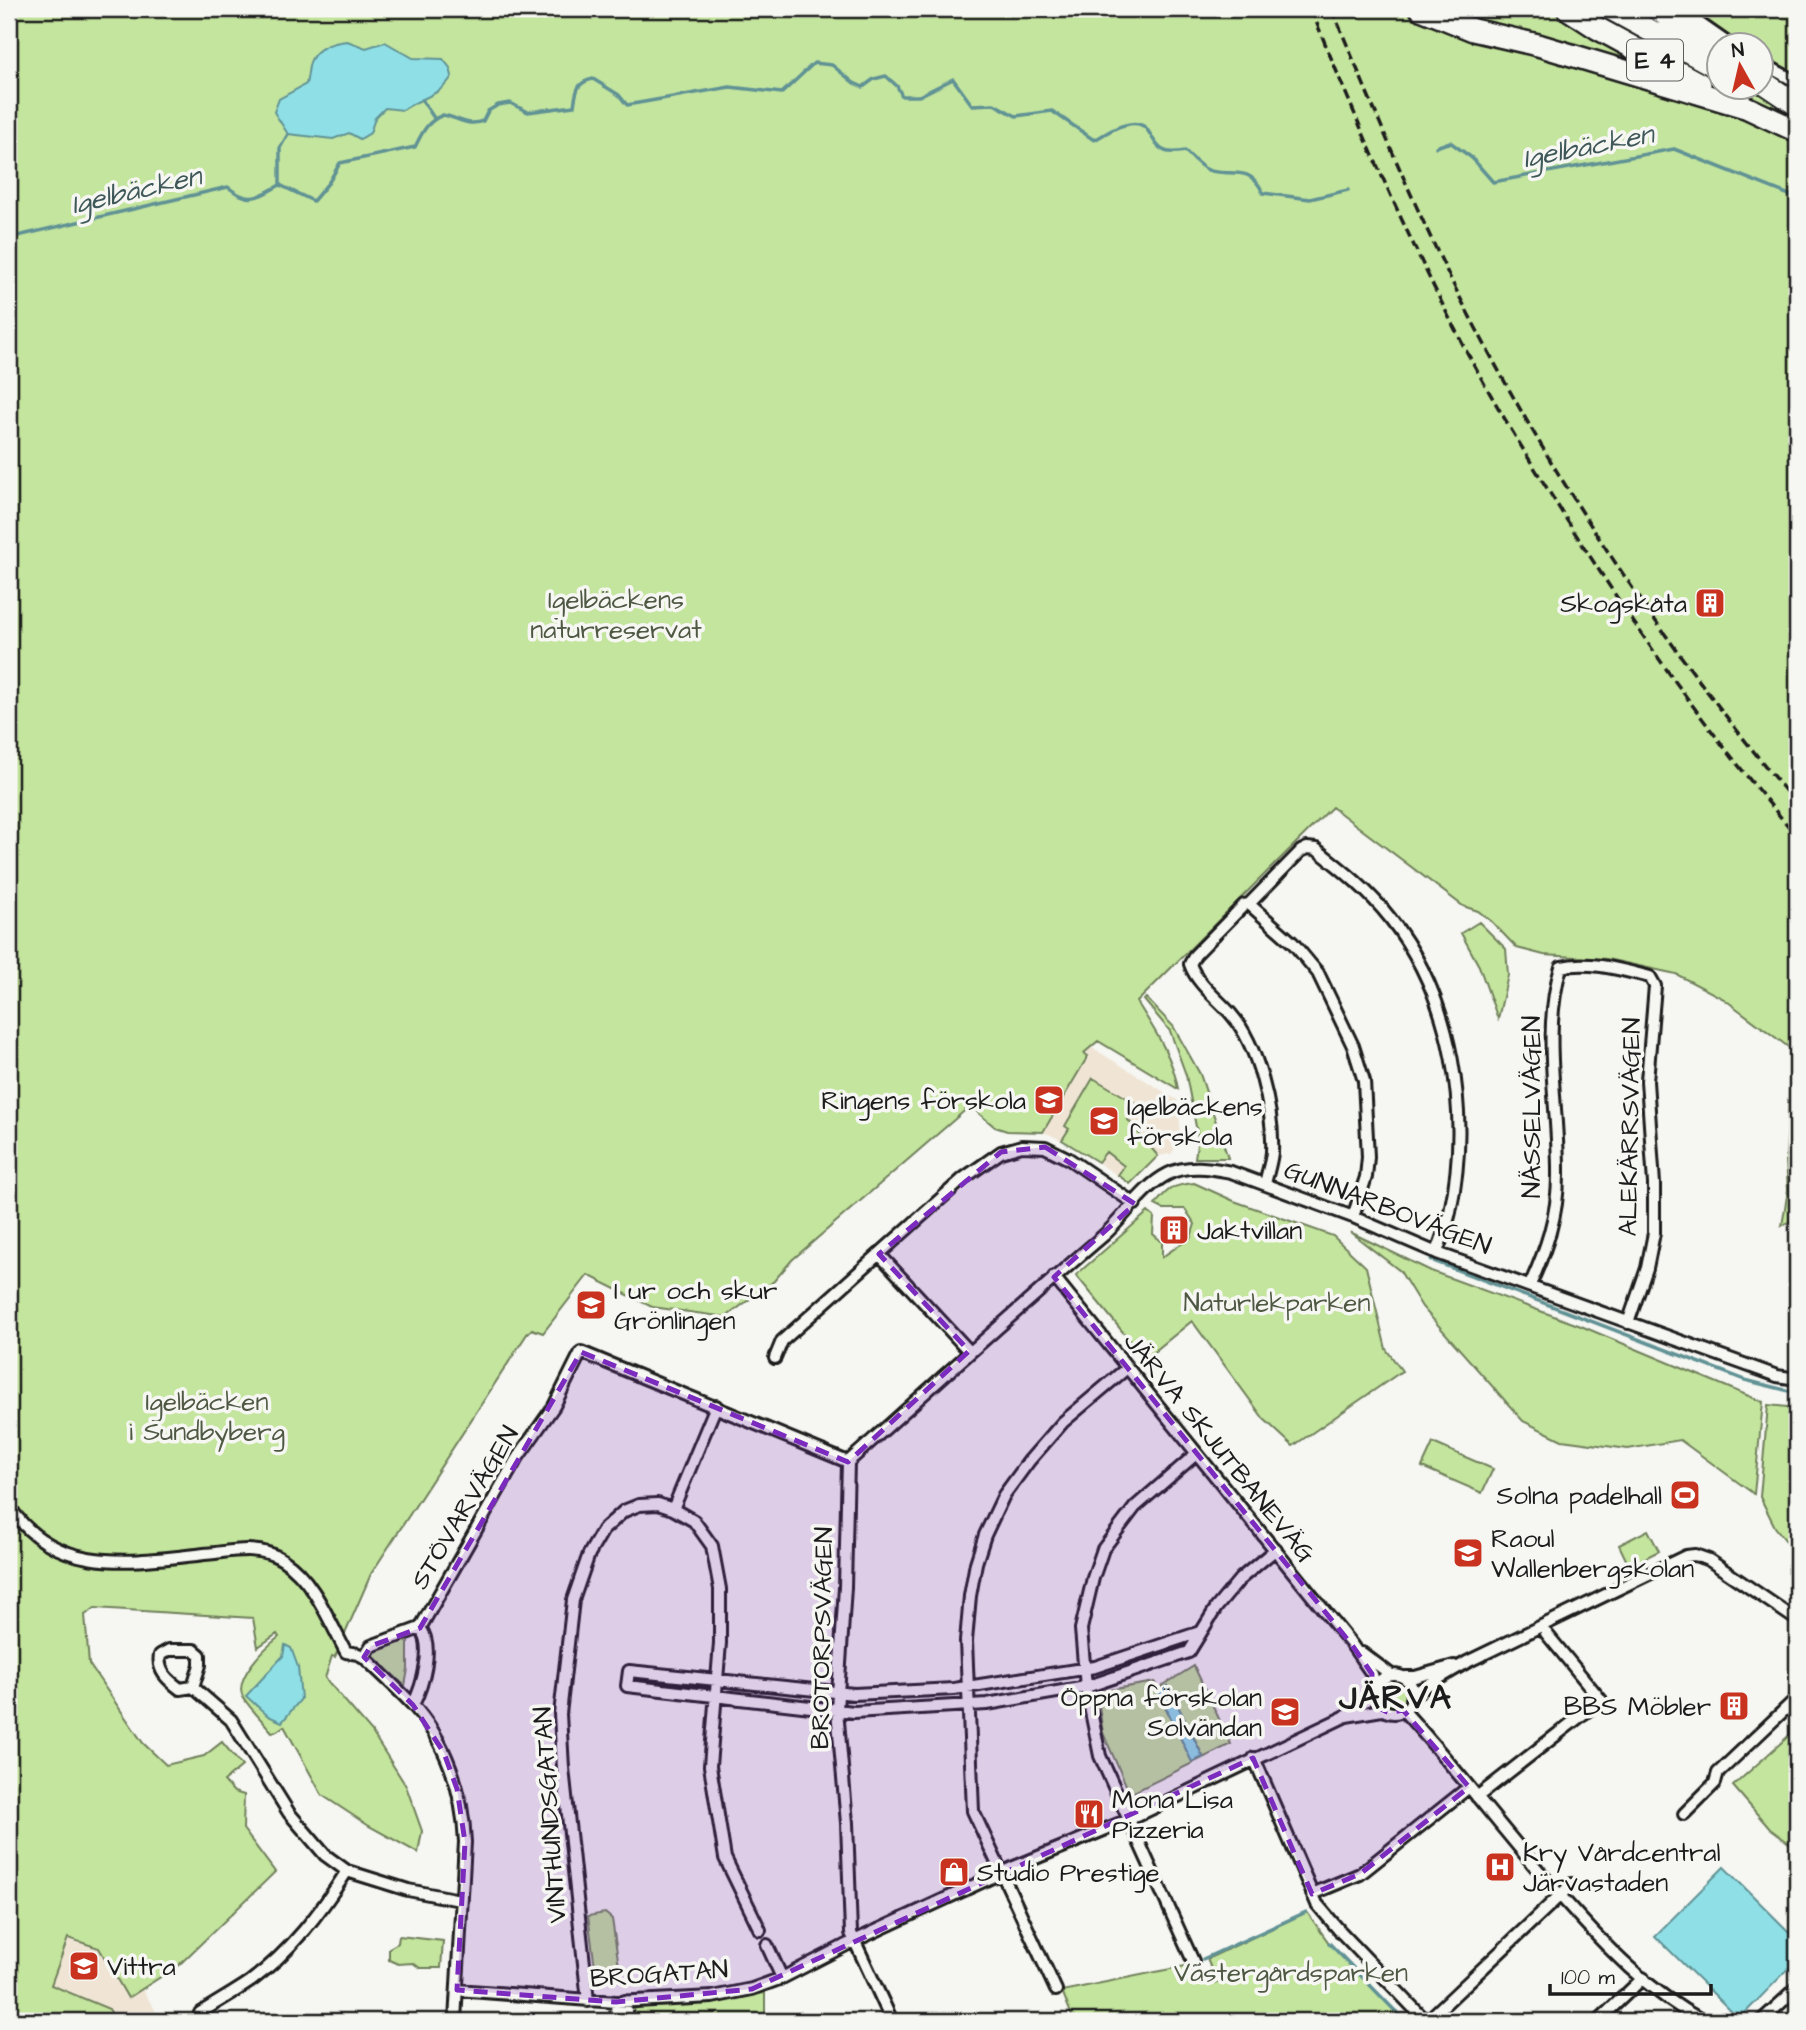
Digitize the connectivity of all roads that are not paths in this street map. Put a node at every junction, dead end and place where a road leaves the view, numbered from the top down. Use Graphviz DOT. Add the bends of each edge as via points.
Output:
graph roads {
  1 [pos="1422,9"];
  2 [pos="1568,9"];
  3 [pos="1611,9"];
  4 [pos="1657,9"];
  5 [pos="1679,9"];
  6 [pos="1712,32"];
  7 [pos="1704,42"];
  8 [pos="1704,60"];
  9 [pos="1774,70"];
  10 [pos="1797,82"];
  11 [pos="1774,90"];
  12 [pos="1774,95"];
  13 [pos="1797,106"];
  14 [pos="1745,107"];
  15 [pos="1797,131"];
  16 [pos="1249,904"];
  17 [pos="1561,967"];
  18 [pos="1265,1184"];
  19 [pos="1135,1203"];
  20 [pos="1353,1217"];
  21 [pos="1437,1253"];
  22 [pos="879,1254"];
  23 [pos="1054,1278"];
  24 [pos="1530,1285"];
  25 [pos="1628,1323"];
  26 [pos="970,1351"];
  27 [pos="775,1358"];
  28 [pos="1128,1368"];
  29 [pos="1797,1379"];
  30 [pos="716,1406"];
  31 [pos="1196,1454"];
  32 [pos="848,1462"];
  33 [pos="9,1506"];
  34 [pos="673,1509"];
  35 [pos="1276,1549"];
  36 [pos="1797,1620"];
  37 [pos="420,1628"];
  38 [pos="1200,1632"];
  39 [pos="1546,1633"];
  40 [pos="364,1657"];
  41 [pos="1467,1662"];
  42 [pos="1083,1669"];
  43 [pos="1381,1672"];
  44 [pos="1406,1677"];
  45 [pos="718,1680"];
  46 [pos="192,1687"];
  47 [pos="1086,1687"];
  48 [pos="968,1688"];
  49 [pos="1375,1691"];
  50 [pos="837,1692"];
  51 [pos="717,1697"];
  52 [pos="1412,1698"];
  53 [pos="1797,1698"];
  54 [pos="413,1705"];
  55 [pos="968,1705"];
  56 [pos="837,1710"];
  57 [pos="1382,1710"];
  58 [pos="1403,1710"];
  59 [pos="1344,1717"];
  60 [pos="1254,1758"];
  61 [pos="1469,1787"];
  62 [pos="1477,1797"];
  63 [pos="1684,1814"];
  64 [pos="1128,1819"];
  65 [pos="347,1871"];
  66 [pos="1001,1873"];
  67 [pos="1572,1884"];
  68 [pos="1312,1894"];
  69 [pos="1560,1895"];
  70 [pos="460,1900"];
  71 [pos="760,1930"];
  72 [pos="853,1941"];
  73 [pos="767,1945"];
  74 [pos="1194,1961"];
  75 [pos="782,1978"];
  76 [pos="1643,1978"];
  77 [pos="1797,1988"];
  78 [pos="457,1990"];
  79 [pos="1056,1990"];
  80 [pos="588,2001"];
  81 [pos="621,2001"];
  82 [pos="205,2021"];
  83 [pos="455,2021"];
  84 [pos="617,2021"];
  85 [pos="627,2021"];
  86 [pos="892,2021"];
  87 [pos="1427,2021"];
  88 [pos="1598,2021"];
  89 [pos="1703,2021"];
  90 [pos="1761,2021"];
  1 -- 14 [label="highway" via="1473,30"];
  2 -- 14 [label="highway, E 4"];
  3 -- 8 [label="highway, E 4"];
  4 -- 7 [label="highway"];
  5 -- 6 [label="street"];
  9 -- 10 [label="street"];
  11 -- 13 [label="highway"];
  12 -- 13 [label="highway"];
  14 -- 15 [label="highway, E 4"];
  16 -- 18 [label="street" via="1190,964 1233,1016 1260,1070 1272,1153"];
  16 -- 20 [label="street" via="1293,943 1318,973 1353,1045 1364,1081 1368,1157"];
  16 -- 21 [label="street" via="1301,851 1317,849 1391,918 1415,956 1435,997 1454,1063 1459,1119 1450,1214"];
  17 -- 24 [label="street, NÄSSELVÄGEN" via="1554,990 1552,1045 1558,1180 1552,1228"];
  17 -- 25 [label="street, ALEKÄRRSVÄGEN" via="1609,967 1650,977 1655,986 1647,1081 1654,1233"];
  18 -- 19 [label="street, GUNNARBOVÄGEN" via="1220,1170 1188,1169 1154,1182"];
  18 -- 20 [label="street, GUNNARBOVÄGEN"];
  19 -- 22 [label="street" via="1045,1147 1022,1146 982,1163"];
  19 -- 23 [label="street, GUNNARBOVÄGEN"];
  20 -- 21 [label="street, GUNNARBOVÄGEN"];
  21 -- 24 [label="street, GUNNARBOVÄGEN"];
  22 -- 26 [label="street"];
  22 -- 27 [label="street" via="782,1341"];
  23 -- 26 [label="street, GUNNARBOVÄGEN"];
  23 -- 28 [label="street, JÄRVA SKJUTBANEVÄG"];
  24 -- 25 [label="street, GUNNARBOVÄGEN"];
  25 -- 29 [label="street, GUNNARBOVÄGEN"];
  26 -- 32 [label="street, GUNNARBOVÄGEN"];
  28 -- 31 [label="street, JÄRVA SKJUTBANEVÄG"];
  28 -- 48 [label="street" via="1063,1422 996,1509 976,1563 970,1596"];
  30 -- 32 [label="street"];
  30 -- 34 [label="street"];
  30 -- 37 [label="street, STÖVARVÄGEN" via="581,1352 554,1406 516,1460"];
  31 -- 35 [label="street, JÄRVA SKJUTBANEVÄG"];
  31 -- 42 [label="street" via="1135,1507 1103,1549 1081,1629"];
  32 -- 50 [label="street, BROTORPSVÄGEN"];
  33 -- 40 [label="street" via="40,1538 63,1552 91,1560 119,1562 247,1550 270,1553 302,1576 346,1652"];
  34 -- 45 [label="street" via="694,1521 712,1546 720,1588"];
  34 -- 80 [label="street, VINTHUNDSGATAN" via="639,1505 624,1511 603,1530 573,1600 559,1714"];
  35 -- 38 [label="street" via="1240,1578"];
  35 -- 43 [label="street, JÄRVA SKJUTBANEVÄG" via="1352,1644"];
  36 -- 41 [label="street" via="1709,1560 1686,1556"];
  37 -- 40 [label="street, STÖVARVÄGEN" via="371,1646"];
  37 -- 54 [label="street" via="427,1647 422,1686"];
  38 -- 42 [label="street"];
  38 -- 47 [label="street" via="1189,1652"];
  39 -- 62 [label="street" via="1601,1700"];
  40 -- 54 [label="street"];
  41 -- 44 [label="street"];
  41 -- 52 [label="street"];
  42 -- 47 [label="street"];
  42 -- 48 [label="street"];
  43 -- 44 [label="street"];
  43 -- 49 [label="street"];
  43 -- 49 [label="street"];
  44 -- 52 [label="street" via="1412,1685"];
  45 -- 50 [label="street"];
  45 -- 51 [label="street"];
  45 -- 51 [label="street" via="629,1671 627,1686"];
  46 -- 46 [label="street" via="200,1655 194,1650 169,1650 160,1655 161,1670 169,1681 180,1689"];
  46 -- 65 [label="street" via="231,1720 300,1829"];
  47 -- 55 [label="street"];
  47 -- 64 [label="street" via="1100,1756"];
  48 -- 50 [label="street"];
  48 -- 55 [label="street"];
  49 -- 57 [label="street"];
  49 -- 59 [label="street"];
  50 -- 56 [label="street, BROTORPSVÄGEN"];
  51 -- 56 [label="street"];
  51 -- 71 [label="street" via="710,1766 725,1858"];
  52 -- 58 [label="street"];
  53 -- 63 [label="street" via="1718,1773 1715,1783"];
  54 -- 70 [label="street" via="444,1753 464,1814"];
  55 -- 56 [label="street"];
  55 -- 66 [label="street" via="973,1811"];
  56 -- 72 [label="street, BROTORPSVÄGEN"];
  57 -- 58 [label="street"];
  57 -- 59 [label="street"];
  58 -- 61 [label="street"];
  59 -- 60 [label="street, BROGATAN"];
  60 -- 64 [label="street, BROGATAN"];
  60 -- 68 [label="street"];
  61 -- 62 [label="street"];
  61 -- 68 [label="street" via="1360,1874"];
  62 -- 69 [label="street"];
  64 -- 66 [label="street, BROGATAN"];
  64 -- 74 [label="street"];
  65 -- 70 [label="street"];
  65 -- 82 [label="street" via="291,1947 250,1981 200,2012"];
  66 -- 72 [label="street, BROGATAN"];
  66 -- 79 [label="street"];
  67 -- 69 [label="street"];
  68 -- 87 [label="street" via="1339,1930"];
  69 -- 76 [label="street" via="1611,1953"];
  69 -- 87 [label="street"];
  70 -- 78 [label="street"];
  72 -- 75 [label="street, BROGATAN"];
  72 -- 86 [label="street, BROTORPSVÄGEN"];
  73 -- 75 [label="street"];
  75 -- 81 [label="street, BROGATAN" via="712,1997"];
  76 -- 88 [label="street"];
  76 -- 89 [label="street"];
  77 -- 90 [label="street"];
  78 -- 80 [label="street, BROGATAN"];
  78 -- 83 [label="street"];
  80 -- 81 [label="street, BROGATAN"];
  81 -- 84 [label="street"];
  81 -- 85 [label="street"];
}
